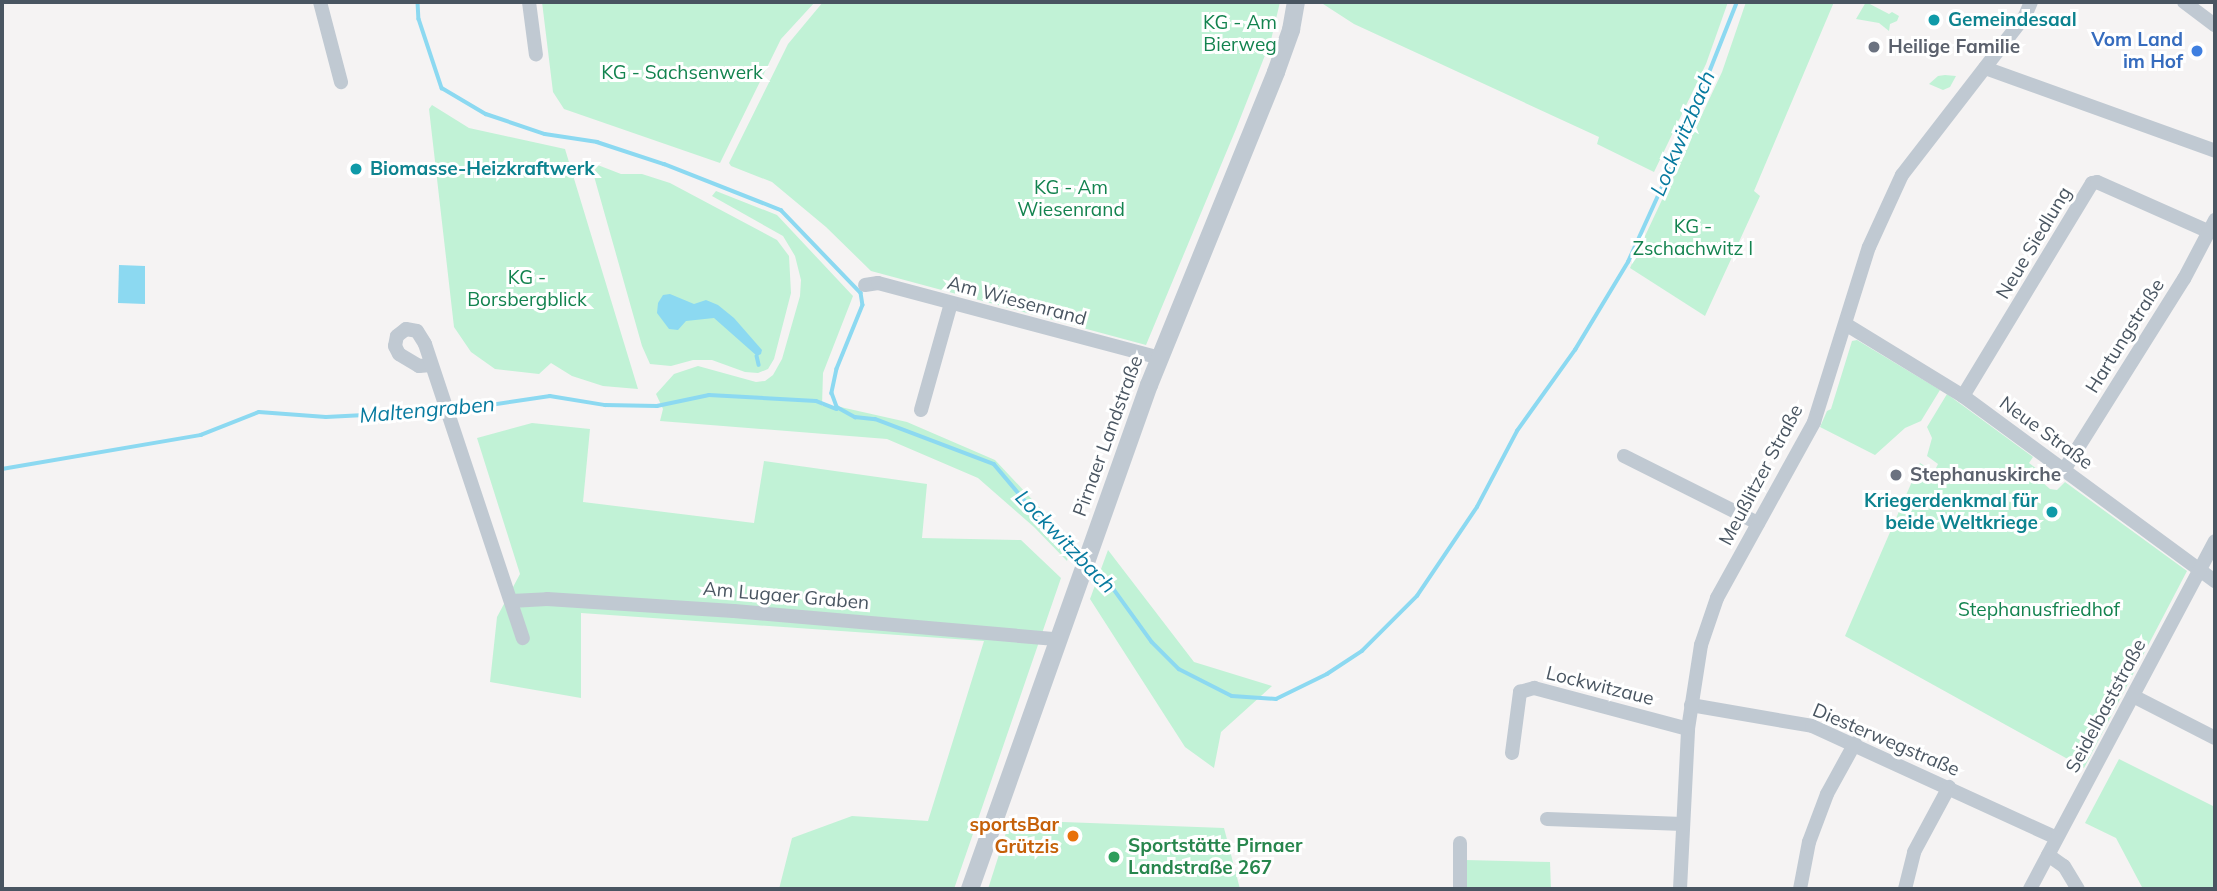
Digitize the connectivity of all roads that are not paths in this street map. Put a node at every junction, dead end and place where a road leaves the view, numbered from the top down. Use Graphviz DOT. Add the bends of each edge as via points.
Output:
graph roads {
  1 [pos="320,2"];
  2 [pos="529,2"];
  3 [pos="1296,2"];
  4 [pos="2031,2"];
  5 [pos="2184,2"];
  6 [pos="2215,25"];
  7 [pos="536,55"];
  8 [pos="1985,68"];
  9 [pos="341,82"];
  10 [pos="2215,151"];
  11 [pos="2213,226"];
  12 [pos="865,285"];
  13 [pos="951,303"];
  14 [pos="1847,325"];
  15 [pos="1160,358"];
  16 [pos="431,365"];
  17 [pos="1963,396"];
  18 [pos="921,410"];
  19 [pos="1624,456"];
  20 [pos="2064,470"];
  21 [pos="1758,523"];
  22 [pos="2215,541"];
  23 [pos="2199,570"];
  24 [pos="2215,581"];
  25 [pos="511,601"];
  26 [pos="523,638"];
  27 [pos="1056,639"];
  28 [pos="2133,696"];
  29 [pos="1691,705"];
  30 [pos="1688,729"];
  31 [pos="2215,738"];
  32 [pos="1855,743"];
  33 [pos="1512,753"];
  34 [pos="1949,787"];
  35 [pos="1546,819"];
  36 [pos="1683,824"];
  37 [pos="2057,838"];
  38 [pos="1460,843"];
  39 [pos="2048,855"];
  40 [pos="970,889"];
  41 [pos="1460,889"];
  42 [pos="1680,889"];
  43 [pos="1800,889"];
  44 [pos="1905,889"];
  45 [pos="2031,889"];
  46 [pos="2078,889"];
  1 -- 9 [label="street"];
  2 -- 7 [label="street"];
  3 -- 15 [label="street, Pirnaer Landstraße" via="1276,72"];
  4 -- 8 [label="street, Meußlitzer Straße"];
  5 -- 6 [label="street"];
  8 -- 10 [label="street"];
  8 -- 14 [label="street, Meußlitzer Straße" via="1902,175 1869,247"];
  11 -- 17 [label="street, Neue Siedlung" via="2092,183"];
  11 -- 20 [label="street, Hartungstraße"];
  12 -- 13 [label="street, Am Wiesenrand" via="878,283"];
  13 -- 15 [label="street, Am Wiesenrand"];
  13 -- 18 [label="street"];
  14 -- 17 [label="street, Neue Straße"];
  14 -- 21 [label="street, Meußlitzer Straße" via="1814,422"];
  15 -- 27 [label="street, Pirnaer Landstraße"];
  16 -- 25 [label="street"];
  17 -- 20 [label="street, Neue Straße"];
  19 -- 21 [label="street"];
  20 -- 23 [label="street, Neue Straße"];
  21 -- 29 [label="street, Meußlitzer Straße" via="1717,598 1701,645"];
  22 -- 23 [label="street, Seidelbaststraße"];
  23 -- 24 [label="street, Neue Straße"];
  23 -- 28 [label="street, Seidelbaststraße"];
  25 -- 26 [label="street"];
  25 -- 27 [label="street, Am Lugaer Graben" via="547,599 720,610"];
  27 -- 40 [label="street, Pirnaer Landstraße"];
  28 -- 31 [label="street"];
  28 -- 37 [label="street, Seidelbaststraße"];
  29 -- 30 [label="street, Meußlitzer Straße"];
  29 -- 32 [label="street, Diesterwegstraße" via="1812,726"];
  30 -- 33 [label="street, Lockwitzaue" via="1534,688 1520,692"];
  30 -- 36 [label="street, Meußlitzer Straße"];
  32 -- 34 [label="street, Diesterwegstraße"];
  32 -- 43 [label="street" via="1827,794 1809,842"];
  34 -- 37 [label="street, Diesterwegstraße"];
  34 -- 44 [label="street" via="1914,852"];
  35 -- 36 [label="street"];
  36 -- 42 [label="street, Meußlitzer Straße"];
  37 -- 39 [label="street, Seidelbaststraße"];
  38 -- 41 [label="street"];
  39 -- 45 [label="street, Seidelbaststraße"];
  39 -- 46 [label="street" via="2064,866"];
}
